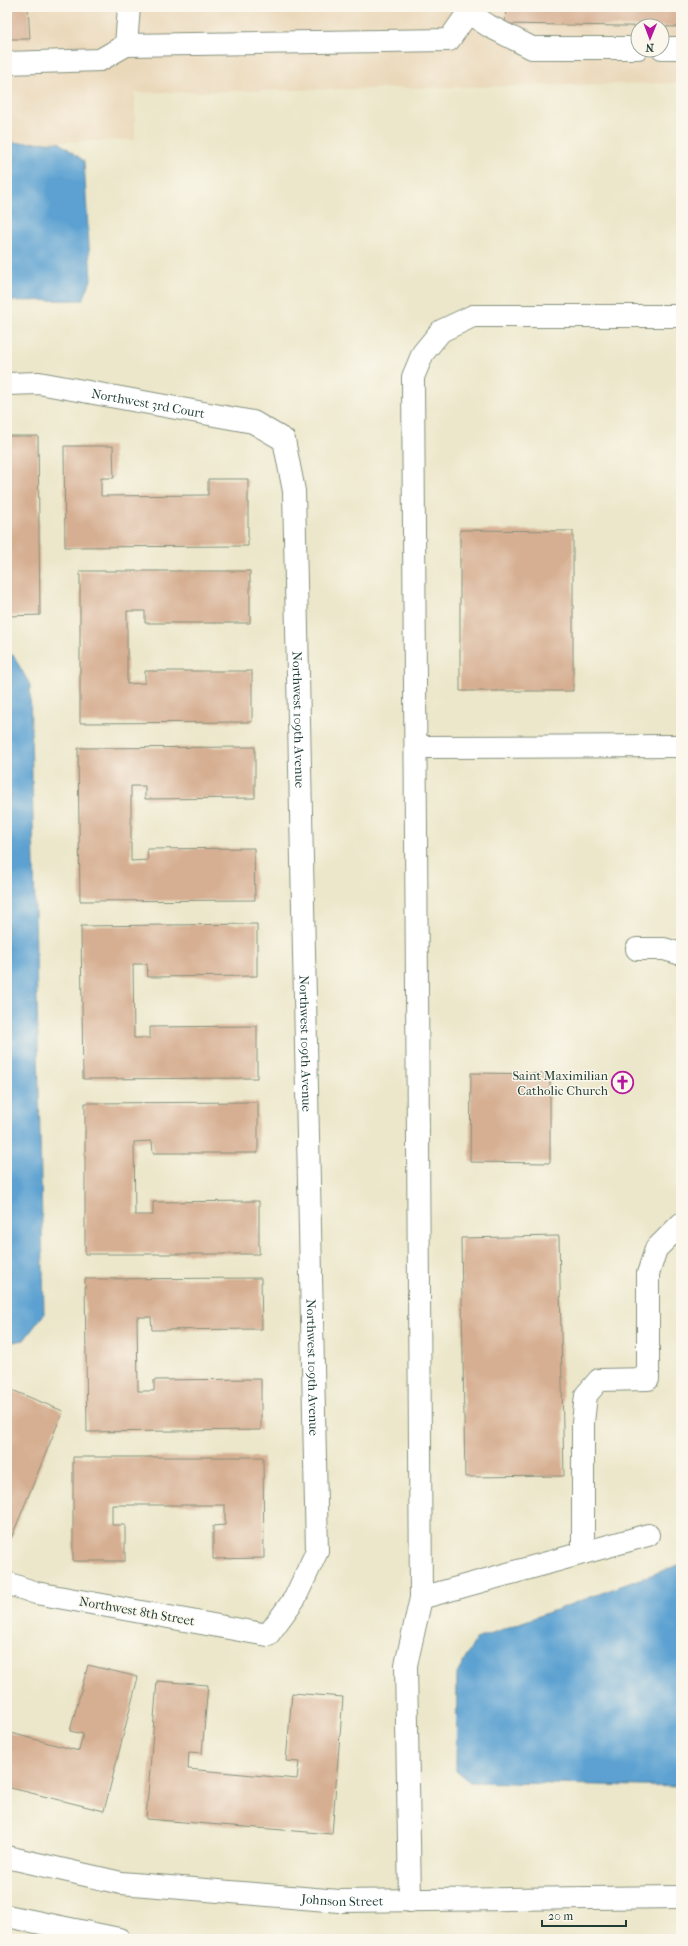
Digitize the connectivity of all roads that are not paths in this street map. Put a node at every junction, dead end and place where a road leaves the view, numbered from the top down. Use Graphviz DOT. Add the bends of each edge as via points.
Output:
graph roads {
  1 [pos="129,7"];
  2 [pos="471,10"];
  3 [pos="126,45"];
  4 [pos="630,48"];
  5 [pos="670,48"];
  6 [pos="681,48"];
  7 [pos="7,63"];
  8 [pos="681,316"];
  9 [pos="7,384"];
  10 [pos="284,440"];
  11 [pos="681,746"];
  12 [pos="416,747"];
  13 [pos="636,949"];
  14 [pos="672,951"];
  15 [pos="681,970"];
  16 [pos="681,1224"];
  17 [pos="648,1535"];
  18 [pos="582,1553"];
  19 [pos="7,1583"];
  20 [pos="422,1598"];
  21 [pos="268,1634"];
  22 [pos="7,1857"];
  23 [pos="681,1897"];
  24 [pos="410,1901"];
  25 [pos="7,1916"];
  26 [pos="119,1939"];
  1 -- 3 [label="street"];
  2 -- 3 [label="street" via="449,40"];
  2 -- 4 [label="street" via="489,26 532,48"];
  3 -- 7 [label="street" via="100,60"];
  5 -- 6 [label="street"];
  8 -- 12 [label="street" via="473,316 442,331 423,353 413,377"];
  9 -- 10 [label="street, Northwest 3rd Court" via="39,383 254,422"];
  10 -- 21 [label="street, Northwest 109th Avenue" via="294,491 317,1551 295,1598"];
  11 -- 12 [label="street"];
  12 -- 20 [label="street"];
  13 -- 14 [label="street"];
  14 -- 15 [label="street"];
  16 -- 18 [label="street" via="656,1249 648,1274 648,1379 600,1380 586,1395 583,1424"];
  17 -- 18 [label="street"];
  18 -- 20 [label="street"];
  19 -- 21 [label="street, Northwest 8th Street" via="36,1593"];
  20 -- 24 [label="street" via="406,1665"];
  22 -- 24 [label="street, Johnson Street" via="121,1883 339,1901"];
  23 -- 24 [label="street, Johnson Street"];
  25 -- 26 [label="street"];
}
